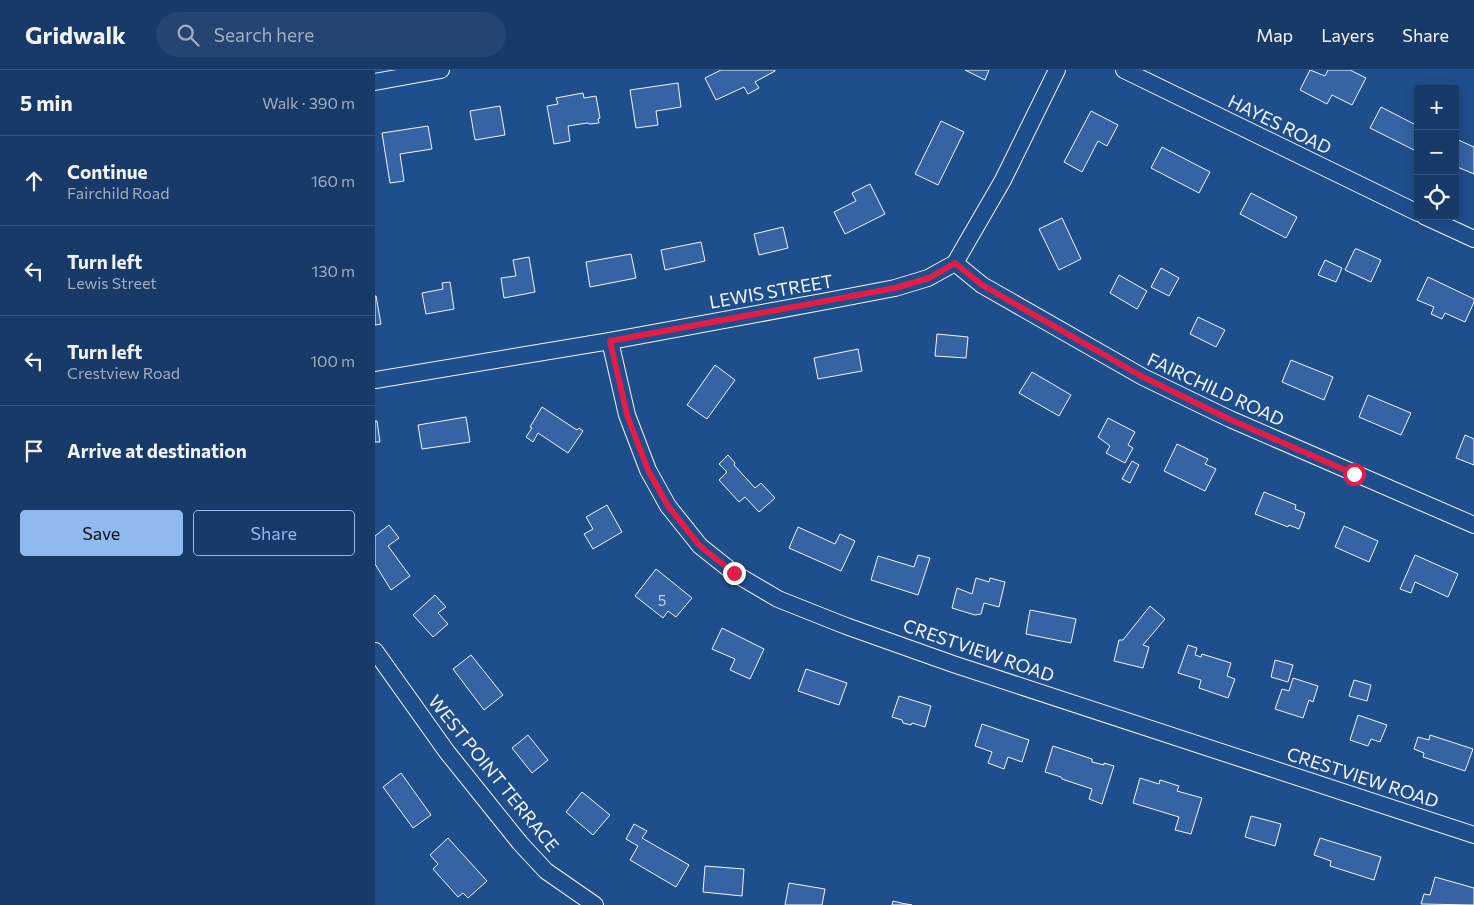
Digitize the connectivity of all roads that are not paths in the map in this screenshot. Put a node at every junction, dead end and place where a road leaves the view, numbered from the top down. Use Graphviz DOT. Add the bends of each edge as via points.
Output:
graph roads {
  1 [pos="441,70"];
  2 [pos="1057,70"];
  3 [pos="1124,70"];
  4 [pos="375,82"];
  5 [pos="1414,211"];
  6 [pos="1433,220"];
  7 [pos="1474,239"];
  8 [pos="955,263"];
  9 [pos="610,341"];
  10 [pos="375,380"];
  11 [pos="1474,525"];
  12 [pos="375,651"];
  13 [pos="1474,836"];
  14 [pos="595,905"];
  1 -- 4 [label="street"];
  2 -- 8 [label="street, LEWIS STREET" via="1003,180"];
  3 -- 5 [label="street, HAYES ROAD"];
  6 -- 7 [label="street"];
  8 -- 9 [label="street, LEWIS STREET" via="929,278 895,288"];
  8 -- 11 [label="street, FAIRCHILD ROAD" via="982,285 1143,377 1229,419"];
  9 -- 10 [label="street, LEWIS STREET"];
  9 -- 13 [label="street, CRESTVIEW ROAD" via="627,415 648,470 668,506 700,546 734,573 778,599 953,664"];
  12 -- 14 [label="street, WEST POINT TERRACE" via="447,752 519,843 546,871"];
}
